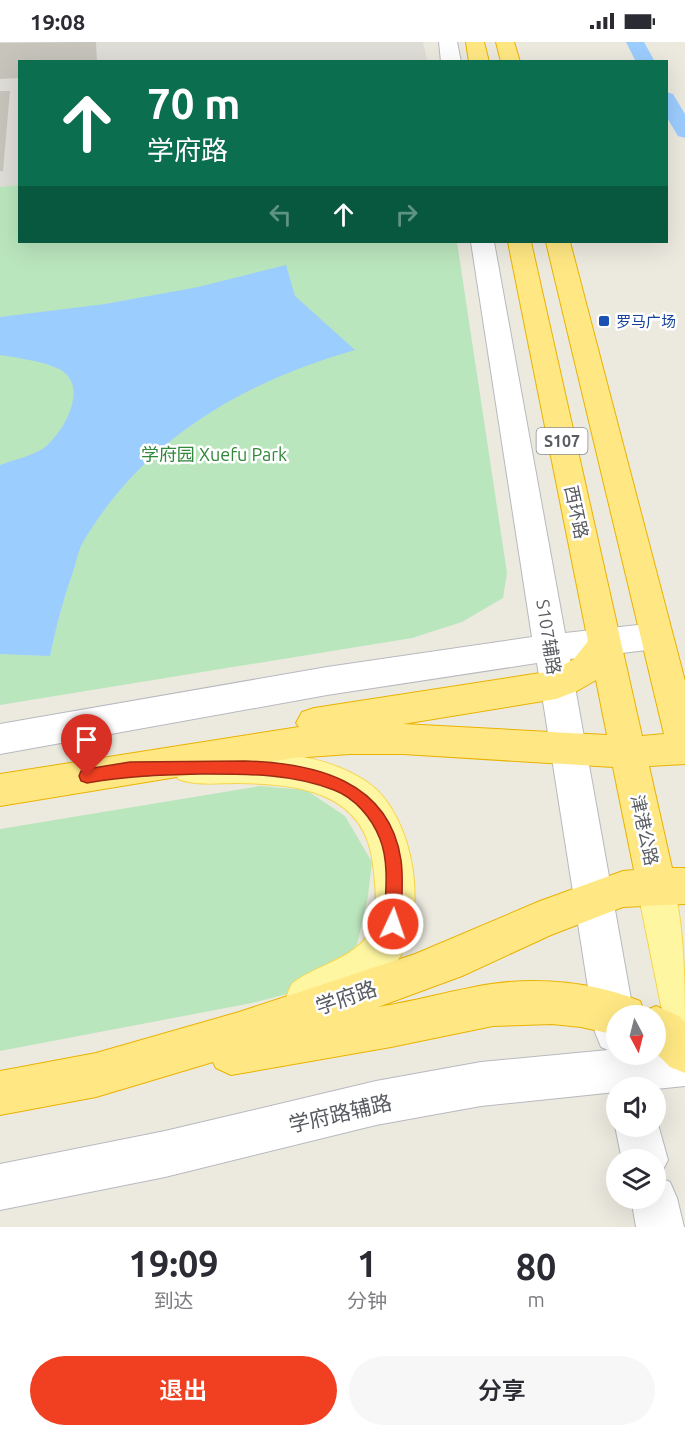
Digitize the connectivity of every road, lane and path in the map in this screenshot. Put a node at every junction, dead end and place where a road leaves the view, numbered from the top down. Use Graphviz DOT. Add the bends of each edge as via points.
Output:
graph roads {
  1 [pos="448,42"];
  2 [pos="475,42"];
  3 [pos="505,42"];
  4 [pos="452,60"];
  5 [pos="479,60"];
  6 [pos="510,60"];
  7 [pos="482,243"];
  8 [pos="519,243"];
  9 [pos="558,243"];
  10 [pos="656,636"];
  11 [pos="605,641"];
  12 [pos="551,648"];
  13 [pos="556,685"];
  14 [pos="0,739"];
  15 [pos="568,749"];
  16 [pos="685,749"];
  17 [pos="628,752"];
  18 [pos="130,769"];
  19 [pos="0,790"];
  20 [pos="671,886"];
  21 [pos="593,899"];
  22 [pos="613,1005"];
  23 [pos="685,1020"];
  24 [pos="239,1033"];
  25 [pos="666,1033"];
  26 [pos="606,1036"];
  27 [pos="606,1049"];
  28 [pos="685,1052"];
  29 [pos="666,1058"];
  30 [pos="685,1064"];
  31 [pos="96,1075"];
  32 [pos="0,1093"];
  33 [pos="0,1187"];
  34 [pos="656,1209"];
  35 [pos="660,1227"];
  1 -- 4 [label="street"];
  2 -- 5 [label="highway"];
  3 -- 6 [label="highway"];
  7 -- 12 [label="street, S107辅路"];
  8 -- 11 [label="highway, 西环路 / S107"];
  9 -- 10 [label="highway, S107"];
  10 -- 11 [label="street"];
  10 -- 16 [label="highway, S107"];
  11 -- 12 [label="street"];
  11 -- 13 [label="highway" via="586,670"];
  11 -- 17 [label="highway, 津港公路 / S107"];
  12 -- 13 [label="street, S107辅路"];
  12 -- 14 [label="street" via="264,692"];
  13 -- 15 [label="street, S107辅路"];
  13 -- 18 [label="highway" via="200,743"];
  15 -- 17 [label="highway"];
  15 -- 18 [label="highway" via="350,739 292,743"];
  15 -- 21 [label="street, S107辅路"];
  16 -- 17 [label="highway"];
  17 -- 20 [label="highway, 津港公路 / S107"];
  18 -- 19 [label="highway"];
  18 -- 24 [label="main road" via="278,769 316,778 360,797 378,818 388,839 393,861 393,924 382,949 344,979"];
  20 -- 21 [label="highway, 学府路" via="623,889"];
  20 -- 23 [label="main road, 津港公路 / S107"];
  21 -- 22 [label="street, S107辅路"];
  21 -- 24 [label="highway, 学府路" via="453,959"];
  24 -- 31 [label="highway, 学府路"];
  25 -- 28 [label="highway"];
  26 -- 31 [label="highway" via="552,1003 493,1005"];
  27 -- 33 [label="street, 学府路辅路" via="481,1084 376,1103 165,1154"];
  29 -- 30 [label="street, 学府路辅路"];
  31 -- 32 [label="highway, 学府路"];
  34 -- 35 [label="street"];
}
